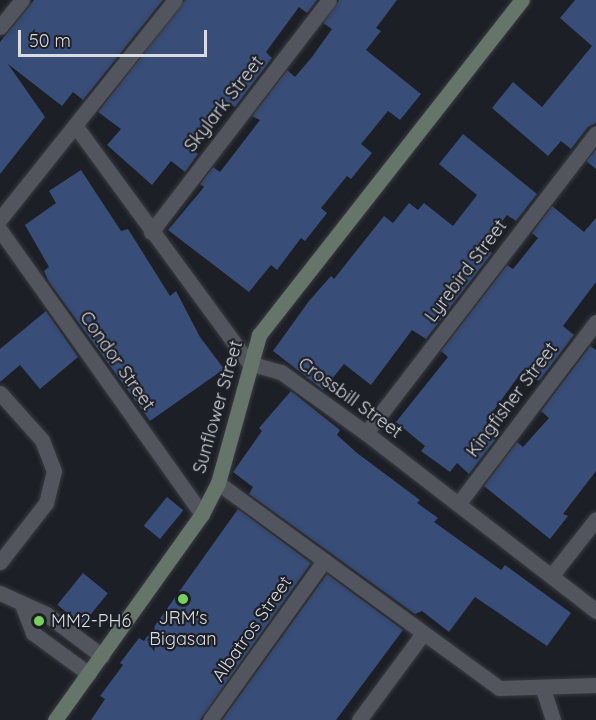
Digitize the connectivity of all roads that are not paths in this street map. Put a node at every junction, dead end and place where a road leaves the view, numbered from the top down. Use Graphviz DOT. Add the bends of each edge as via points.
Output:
graph roads {
  1 [pos="21,0"];
  2 [pos="175,0"];
  3 [pos="329,0"];
  4 [pos="522,0"];
  5 [pos="0,27"];
  6 [pos="77,128"];
  7 [pos="596,133"];
  8 [pos="0,219"];
  9 [pos="0,230"];
  10 [pos="151,232"];
  11 [pos="596,322"];
  12 [pos="249,363"];
  13 [pos="0,393"];
  14 [pos="366,433"];
  15 [pos="218,483"];
  16 [pos="459,503"];
  17 [pos="202,514"];
  18 [pos="596,519"];
  19 [pos="324,561"];
  20 [pos="0,562"];
  21 [pos="552,575"];
  22 [pos="0,593"];
  23 [pos="23,607"];
  24 [pos="596,611"];
  25 [pos="422,635"];
  26 [pos="102,656"];
  27 [pos="89,674"];
  28 [pos="596,684"];
  29 [pos="543,689"];
  30 [pos="55,720"];
  31 [pos="210,720"];
  32 [pos="359,720"];
  33 [pos="553,720"];
  1 -- 5 [label="street"];
  2 -- 6 [label="street"];
  3 -- 10 [label="street, Skylark Street"];
  4 -- 12 [label="main road, Sunflower Street" via="280,303 258,335"];
  6 -- 8 [label="street"];
  6 -- 10 [label="street"];
  7 -- 14 [label="street, Lyrebird Street"];
  9 -- 17 [label="street, Condor Street"];
  10 -- 12 [label="street"];
  11 -- 16 [label="street, Kingfisher Street"];
  12 -- 14 [label="street, Crossbill Street" via="281,372"];
  12 -- 15 [label="main road, Sunflower Street"];
  13 -- 20 [label="street" via="42,440 54,471 46,503"];
  14 -- 16 [label="street, Crossbill Street"];
  15 -- 17 [label="main road, Sunflower Street"];
  15 -- 19 [label="street"];
  16 -- 21 [label="street, Crossbill Street"];
  17 -- 26 [label="main road, Sunflower Street"];
  18 -- 21 [label="street"];
  19 -- 25 [label="street"];
  19 -- 31 [label="street, Albatros Street"];
  21 -- 24 [label="street, Crossbill Street"];
  22 -- 23 [label="street"];
  23 -- 26 [label="street" via="46,614"];
  23 -- 27 [label="street" via="33,633"];
  25 -- 29 [label="street" via="499,688"];
  25 -- 32 [label="street"];
  26 -- 27 [label="main road, Sunflower Street"];
  27 -- 30 [label="main road, Sunflower Street"];
  28 -- 29 [label="street"];
  29 -- 33 [label="street"];
}
